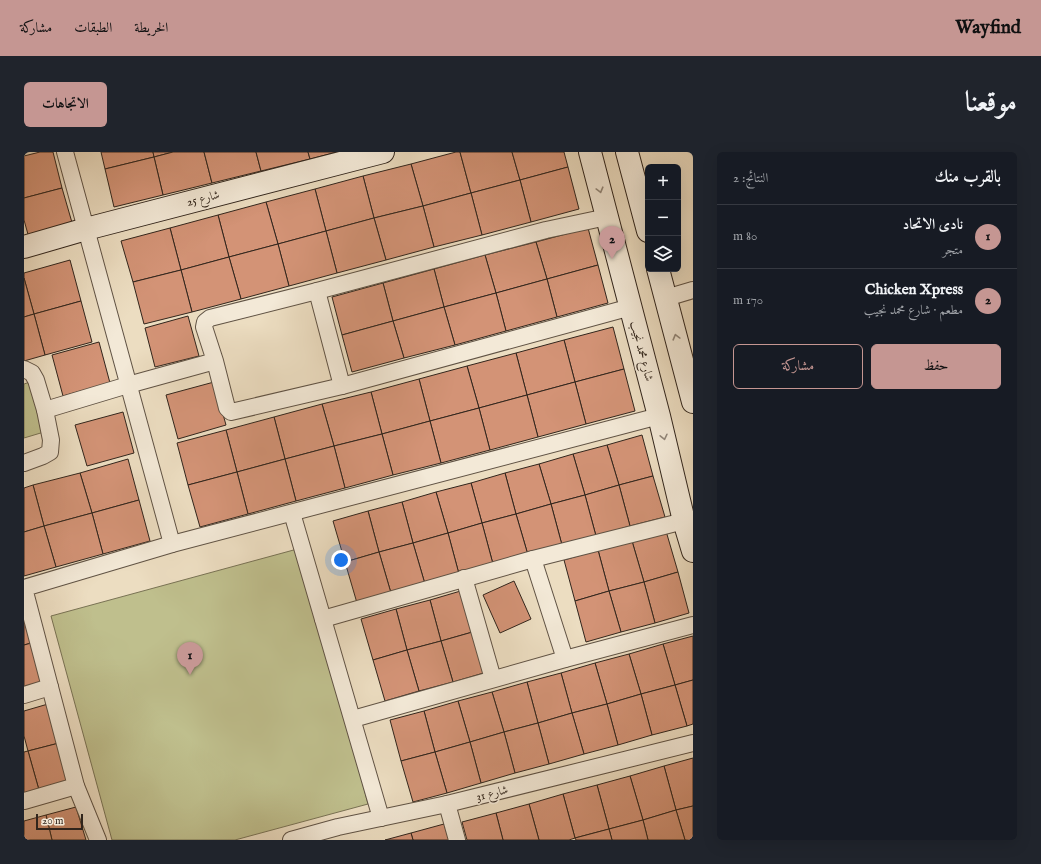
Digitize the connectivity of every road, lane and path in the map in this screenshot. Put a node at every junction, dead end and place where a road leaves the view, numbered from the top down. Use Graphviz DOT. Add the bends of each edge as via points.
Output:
graph roads {
  1 [pos="65,152"];
  2 [pos="383,152"];
  3 [pos="590,152"];
  4 [pos="627,152"];
  5 [pos="607,217"];
  6 [pos="645,220"];
  7 [pos="86,228"];
  8 [pos="24,247"];
  9 [pos="659,272"];
  10 [pos="693,290"];
  11 [pos="318,291"];
  12 [pos="666,298"];
  13 [pos="630,307"];
  14 [pos="215,361"];
  15 [pos="24,369"];
  16 [pos="128,385"];
  17 [pos="342,386"];
  18 [pos="693,402"];
  19 [pos="45,410"];
  20 [pos="659,416"];
  21 [pos="24,463"];
  22 [pos="292,513"];
  23 [pos="684,521"];
  24 [pos="172,544"];
  25 [pos="693,551"];
  26 [pos="533,559"];
  27 [pos="464,578"];
  28 [pos="323,619"];
  29 [pos="693,625"];
  30 [pos="565,659"];
  31 [pos="493,679"];
  32 [pos="50,687"];
  33 [pos="24,694"];
  34 [pos="353,719"];
  35 [pos="693,743"];
  36 [pos="76,786"];
  37 [pos="24,801"];
  38 [pos="447,804"];
  39 [pos="381,818"];
  40 [pos="98,840"];
  41 [pos="291,840"];
  42 [pos="456,840"];
  1 -- 7 [label="street"];
  2 -- 7 [label="main road, شارع 25"];
  3 -- 5 [label="main road, شارع محمد نجيب, one-way"];
  4 -- 6 [label="main road"];
  5 -- 11 [label="street" via="546,230"];
  5 -- 13 [label="main road, شارع محمد نجيب"];
  7 -- 8 [label="main road, شارع 25"];
  7 -- 16 [label="street"];
  9 -- 12 [label="main road"];
  10 -- 12 [label="street"];
  11 -- 14 [label="street" via="210,318 204,327"];
  11 -- 17 [label="street"];
  18 -- 12 [label="main road, one-way"];
  13 -- 17 [label="street"];
  13 -- 20 [label="main road, شارع محمد نجيب"];
  14 -- 16 [label="street"];
  14 -- 17 [label="street" via="227,408 231,412"];
  15 -- 19 [label="street" via="32,373 36,380"];
  16 -- 19 [label="street"];
  16 -- 24 [label="street"];
  19 -- 21 [label="street" via="51,440 50,452"];
  20 -- 22 [label="street"];
  20 -- 23 [label="main road, شارع محمد نجيب, one-way"];
  22 -- 24 [label="street"];
  22 -- 28 [label="street"];
  23 -- 25 [label="main road, شارع محمد نجيب"];
  23 -- 26 [label="street"];
  24 -- 32 [label="street" via="24,588"];
  26 -- 27 [label="street"];
  26 -- 30 [label="street"];
  27 -- 28 [label="street"];
  27 -- 31 [label="street"];
  28 -- 34 [label="street"];
  29 -- 30 [label="street"];
  30 -- 31 [label="street"];
  31 -- 34 [label="street"];
  32 -- 33 [label="street"];
  32 -- 36 [label="street"];
  34 -- 39 [label="street"];
  35 -- 38 [label="street, شارع 31"];
  36 -- 37 [label="street"];
  36 -- 40 [label="street"];
  38 -- 39 [label="street, شارع 31"];
  38 -- 42 [label="street"];
  39 -- 41 [label="street, شارع 31"];
}
